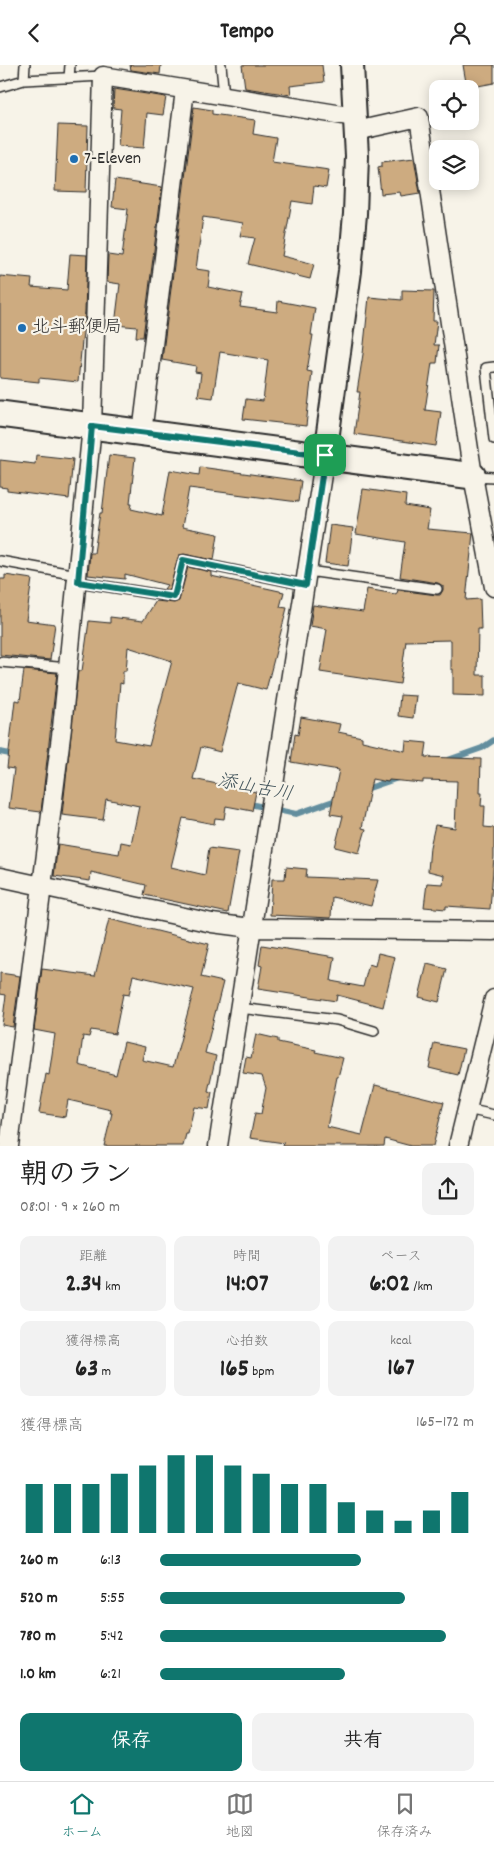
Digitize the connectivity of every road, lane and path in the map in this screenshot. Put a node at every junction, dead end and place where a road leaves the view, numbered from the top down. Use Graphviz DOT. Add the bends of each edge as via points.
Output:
graph roads {
  1 [pos="25,65"];
  2 [pos="70,65"];
  3 [pos="221,65"];
  4 [pos="352,65"];
  5 [pos="103,76"];
  6 [pos="69,77"];
  7 [pos="24,80"];
  8 [pos="0,87"];
  9 [pos="185,90"];
  10 [pos="224,96"];
  11 [pos="356,124"];
  12 [pos="494,367"];
  13 [pos="0,414"];
  14 [pos="92,426"];
  15 [pos="142,433"];
  16 [pos="494,439"];
  17 [pos="325,455"];
  18 [pos="484,476"];
  19 [pos="0,561"];
  20 [pos="78,578"];
  21 [pos="307,578"];
  22 [pos="494,587"];
  23 [pos="437,589"];
  24 [pos="0,661"];
  25 [pos="69,668"];
  26 [pos="0,877"];
  27 [pos="42,887"];
  28 [pos="251,928"];
  29 [pos="494,931"];
  30 [pos="494,999"];
  31 [pos="239,1008"];
  32 [pos="374,1031"];
  33 [pos="468,1109"];
  34 [pos="494,1115"];
  35 [pos="9,1146"];
  36 [pos="218,1146"];
  37 [pos="458,1146"];
  1 -- 7 [label="lane"];
  2 -- 6 [label="lane"];
  3 -- 10 [label="lane"];
  4 -- 11 [label="street"];
  5 -- 6 [label="lane"];
  5 -- 9 [label="street"];
  5 -- 14 [label="street"];
  6 -- 7 [label="lane"];
  7 -- 8 [label="lane"];
  9 -- 10 [label="street"];
  9 -- 15 [label="street"];
  10 -- 11 [label="street"];
  11 -- 17 [label="street" via="358,156 350,271"];
  11 -- 18 [label="street" via="419,117"];
  12 -- 16 [label="lane" via="486,368"];
  13 -- 14 [label="main road"];
  14 -- 15 [label="main road"];
  14 -- 20 [label="street"];
  15 -- 17 [label="main road"];
  17 -- 18 [label="main road"];
  17 -- 21 [label="street"];
  18 -- 22 [label="street"];
  19 -- 20 [label="lane"];
  20 -- 21 [label="lane" via="174,597 183,560"];
  20 -- 25 [label="street"];
  21 -- 23 [label="lane"];
  21 -- 28 [label="street"];
  24 -- 25 [label="lane"];
  25 -- 27 [label="street"];
  26 -- 27 [label="street"];
  27 -- 28 [label="street" via="212,923"];
  27 -- 35 [label="street"];
  28 -- 29 [label="street"];
  28 -- 31 [label="street"];
  30 -- 33 [label="street"];
  31 -- 32 [label="lane" via="337,1020"];
  31 -- 36 [label="street"];
  33 -- 34 [label="lane"];
  33 -- 37 [label="street"];
}
